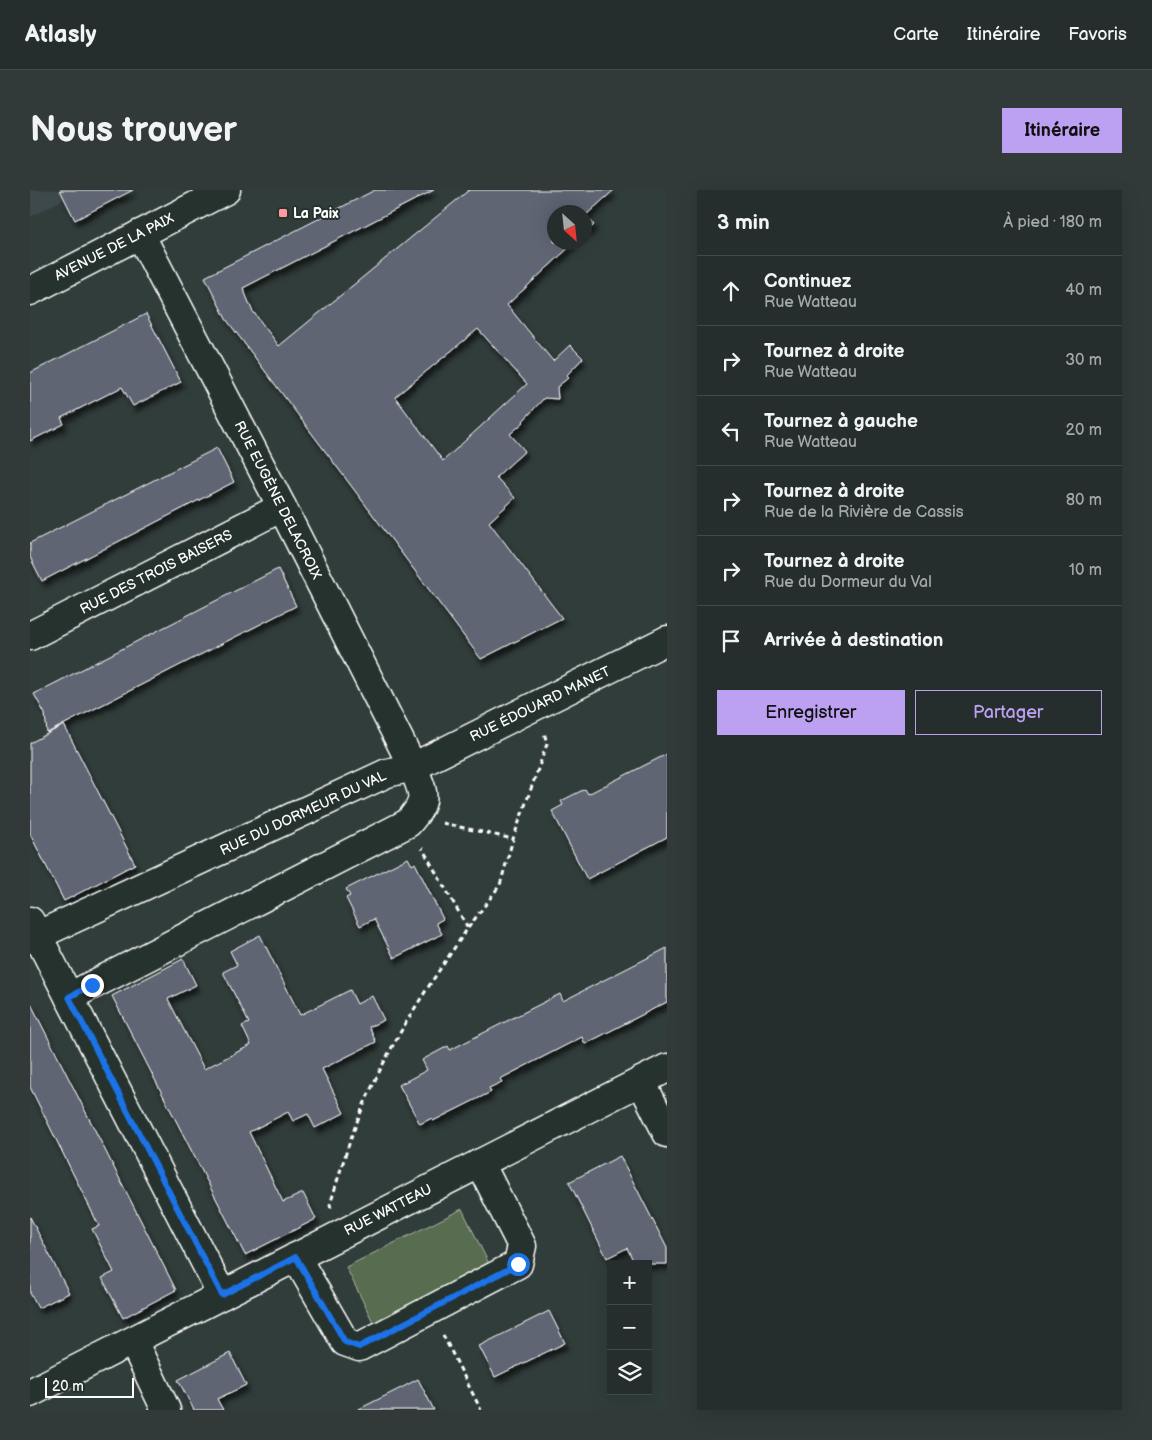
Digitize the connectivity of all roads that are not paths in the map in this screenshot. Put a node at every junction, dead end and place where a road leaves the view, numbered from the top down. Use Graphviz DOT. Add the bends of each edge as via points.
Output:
graph roads {
  1 [pos="226,190"];
  2 [pos="140,234"];
  3 [pos="30,291"];
  4 [pos="282,507"];
  5 [pos="30,636"];
  6 [pos="667,640"];
  7 [pos="413,767"];
  8 [pos="32,932"];
  9 [pos="69,997"];
  10 [pos="667,1068"];
  11 [pos="641,1081"];
  12 [pos="667,1132"];
  13 [pos="480,1163"];
  14 [pos="296,1257"];
  15 [pos="222,1295"];
  16 [pos="132,1341"];
  17 [pos="30,1393"];
  18 [pos="166,1410"];
  1 -- 2 [label="street, AVENUE DE LA PAIX"];
  2 -- 3 [label="street, AVENUE DE LA PAIX"];
  2 -- 4 [label="street, RUE EUGÈNE DELACROIX"];
  4 -- 5 [label="street, RUE DES TROIS BAISERS"];
  4 -- 7 [label="street, RUE EUGÈNE DELACROIX"];
  6 -- 7 [label="street, RUE ÉDOUARD MANET"];
  7 -- 8 [label="street, RUE DU DORMEUR DU VAL" via="387,773"];
  7 -- 9 [label="street" via="424,794 411,828"];
  8 -- 9 [label="street"];
  9 -- 15 [label="street"];
  10 -- 11 [label="street, RUE WATTEAU"];
  11 -- 12 [label="street"];
  11 -- 13 [label="street, RUE WATTEAU"];
  13 -- 14 [label="street, RUE WATTEAU"];
  13 -- 14 [label="street" via="522,1246 518,1264 359,1347 345,1342"];
  14 -- 15 [label="street, RUE WATTEAU"];
  15 -- 16 [label="street, RUE WATTEAU"];
  16 -- 17 [label="street, RUE WATTEAU"];
  16 -- 18 [label="street"];
}
